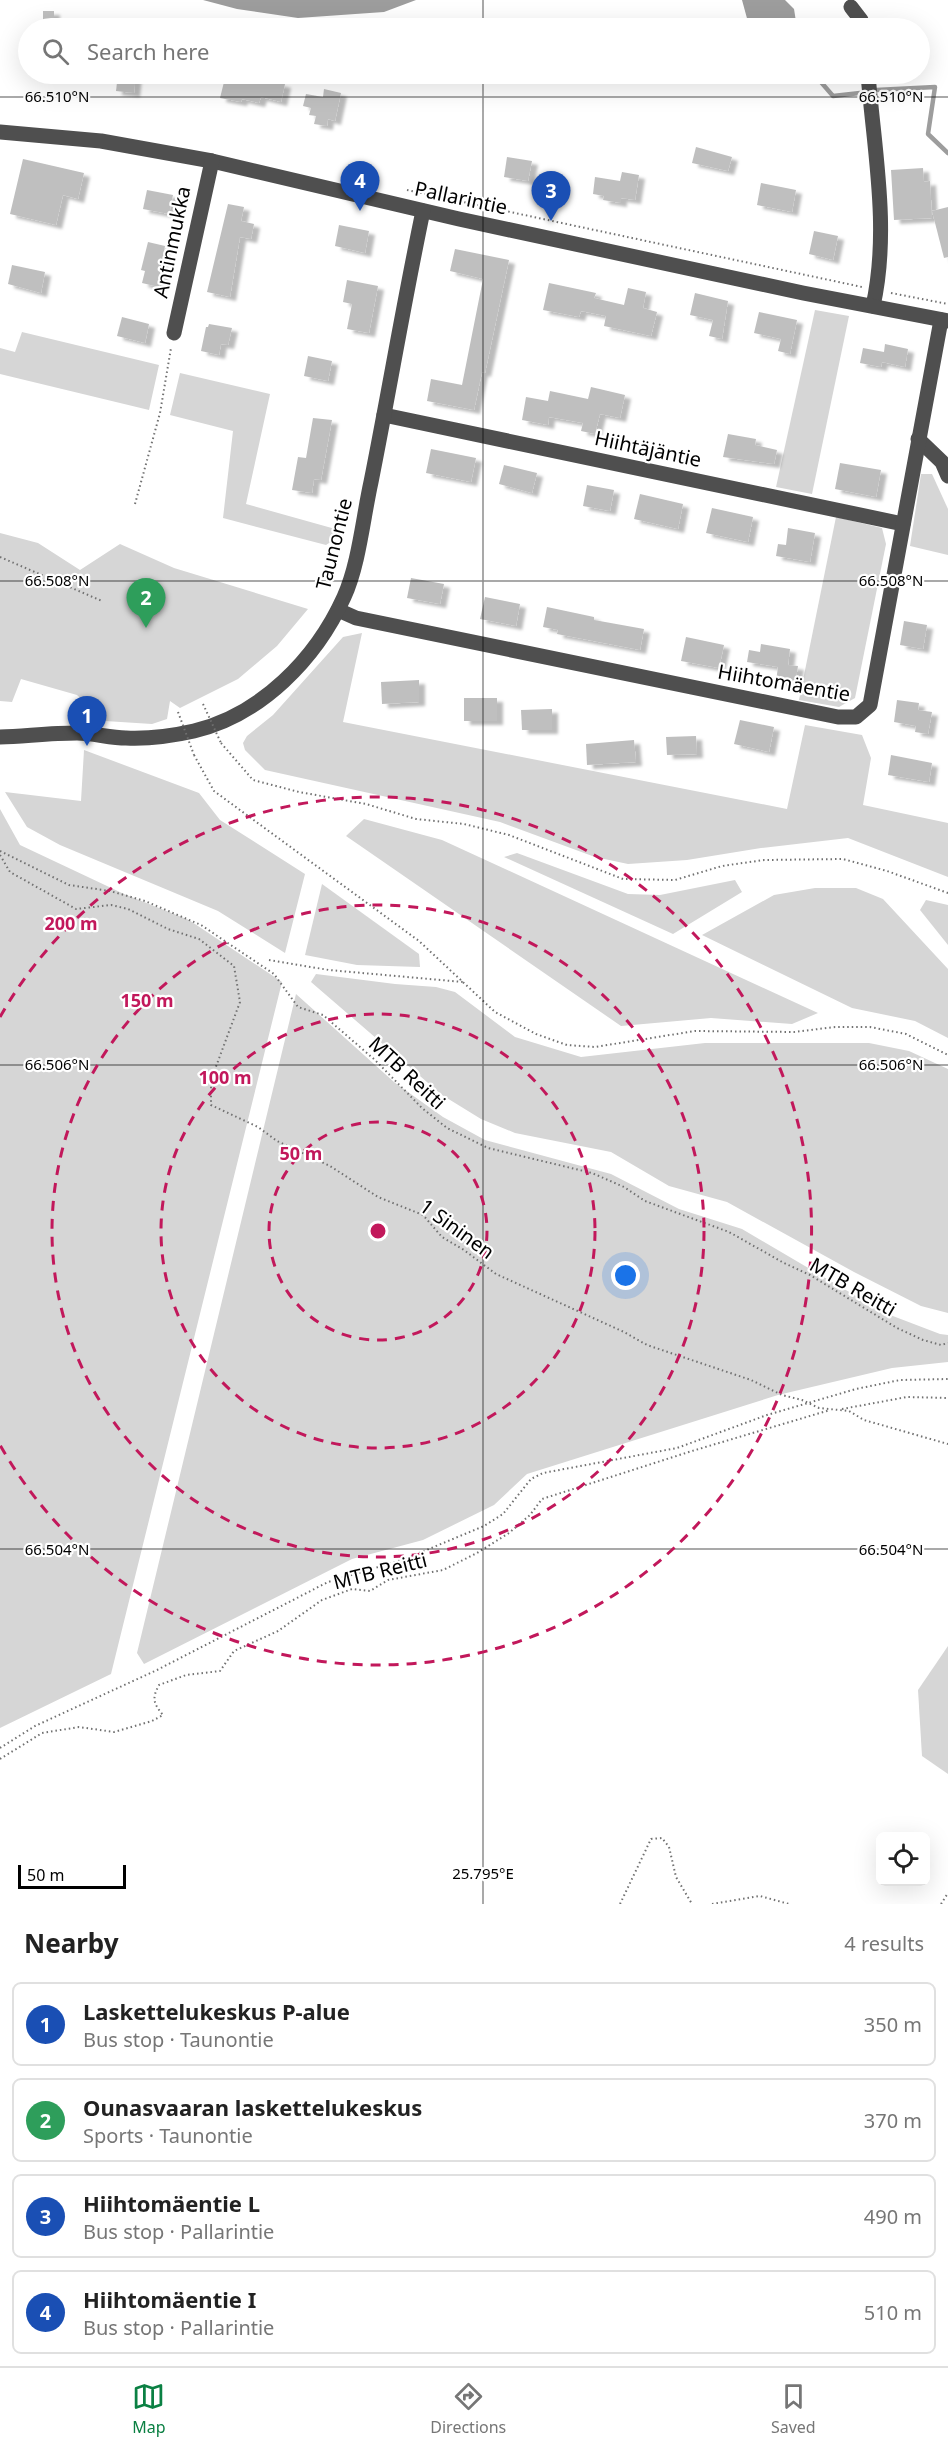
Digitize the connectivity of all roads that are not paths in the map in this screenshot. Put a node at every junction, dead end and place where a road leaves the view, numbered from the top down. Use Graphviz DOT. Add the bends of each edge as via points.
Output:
graph roads {
  1 [pos="851,7"];
  2 [pos="859,18"];
  3 [pos="869,84"];
  4 [pos="0,132"];
  5 [pos="212,161"];
  6 [pos="423,211"];
  7 [pos="873,306"];
  8 [pos="945,320"];
  9 [pos="174,333"];
  10 [pos="384,415"];
  11 [pos="918,439"];
  12 [pos="948,476"];
  13 [pos="903,524"];
  14 [pos="338,610"];
  15 [pos="0,737"];
  1 -- 2 [label="street"];
  3 -- 7 [label="street" via="879,187 880,255"];
  4 -- 5 [label="street, Pallarintie" via="101,141"];
  5 -- 6 [label="street, Pallarintie"];
  5 -- 9 [label="street, Antinmukka"];
  6 -- 7 [label="street, Pallarintie"];
  6 -- 10 [label="street, Taunontie"];
  7 -- 8 [label="street, Pallarintie"];
  8 -- 11 [label="street, Hiihtomäentie"];
  10 -- 13 [label="street, Hiihtäjäntie"];
  10 -- 14 [label="street, Taunontie" via="355,561"];
  11 -- 12 [label="street" via="942,462"];
  11 -- 13 [label="street, Hiihtomäentie"];
  13 -- 14 [label="street, Hiihtomäentie" via="870,705 855,717 838,717 356,618"];
  14 -- 15 [label="street, Taunontie" via="300,665 249,709 225,721 160,737 79,733"];
}
